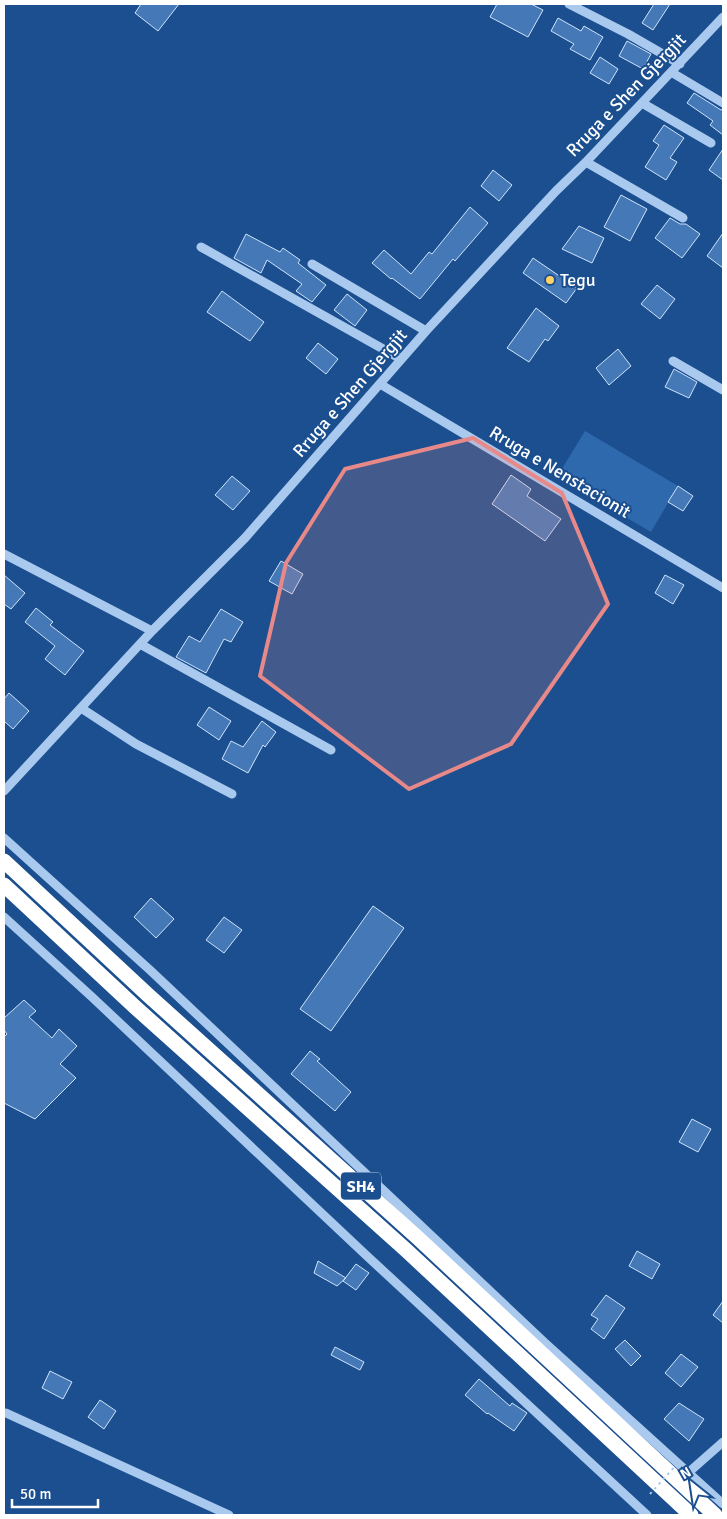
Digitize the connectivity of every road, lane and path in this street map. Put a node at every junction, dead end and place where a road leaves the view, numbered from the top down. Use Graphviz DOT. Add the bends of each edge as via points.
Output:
graph roads {
  1 [pos="569,4"];
  2 [pos="723,17"];
  3 [pos="680,64"];
  4 [pos="671,72"];
  5 [pos="723,102"];
  6 [pos="642,103"];
  7 [pos="711,143"];
  8 [pos="586,162"];
  9 [pos="683,218"];
  10 [pos="201,247"];
  11 [pos="312,264"];
  12 [pos="426,331"];
  13 [pos="401,359"];
  14 [pos="673,361"];
  15 [pos="380,384"];
  16 [pos="723,390"];
  17 [pos="4,554"];
  18 [pos="723,588"];
  19 [pos="152,631"];
  20 [pos="140,644"];
  21 [pos="81,708"];
  22 [pos="331,750"];
  23 [pos="4,791"];
  24 [pos="232,794"];
  25 [pos="4,838"];
  26 [pos="4,861"];
  27 [pos="4,885"];
  28 [pos="4,917"];
  29 [pos="543,1341"];
  30 [pos="594,1402"];
  31 [pos="6,1413"];
  32 [pos="723,1442"];
  33 [pos="678,1463"];
  34 [pos="690,1472"];
  35 [pos="650,1494"];
  36 [pos="723,1504"];
  37 [pos="229,1515"];
  38 [pos="645,1515"];
  39 [pos="691,1515"];
  40 [pos="715,1515"];
  1 -- 3 [label="street"];
  2 -- 3 [label="street, Rruga e Shen Gjergjit"];
  3 -- 4 [label="street, Rruga e Shen Gjergjit"];
  4 -- 5 [label="street"];
  4 -- 6 [label="street, Rruga e Shen Gjergjit"];
  6 -- 7 [label="street"];
  6 -- 8 [label="street, Rruga e Shen Gjergjit"];
  8 -- 9 [label="street"];
  8 -- 12 [label="street, Rruga e Shen Gjergjit"];
  10 -- 13 [label="street"];
  11 -- 12 [label="street"];
  12 -- 13 [label="street, Rruga e Shen Gjergjit"];
  13 -- 15 [label="street, Rruga e Shen Gjergjit"];
  14 -- 16 [label="street"];
  15 -- 18 [label="street, Rruga e Nenstacionit"];
  15 -- 19 [label="street, Rruga e Shen Gjergjit" via="245,538"];
  17 -- 19 [label="street"];
  19 -- 20 [label="street, Rruga e Shen Gjergjit"];
  20 -- 21 [label="street, Rruga e Shen Gjergjit"];
  20 -- 22 [label="street"];
  21 -- 23 [label="street, Rruga e Shen Gjergjit"];
  21 -- 24 [label="street" via="136,744"];
  25 -- 29 [label="street" via="159,977"];
  26 -- 30 [label="highway, SH4"];
  27 -- 39 [label="highway, SH4" via="142,1014 406,1250"];
  28 -- 38 [label="street"];
  29 -- 30 [label="highway" via="545,1349 588,1389"];
  29 -- 33 [label="street"];
  30 -- 40 [label="highway, SH4"];
  31 -- 37 [label="street"];
  32 -- 34 [label="street"];
  33 -- 34 [label="street"];
  33 -- 35 [label="path, bridge"];
  34 -- 36 [label="street"];
}
